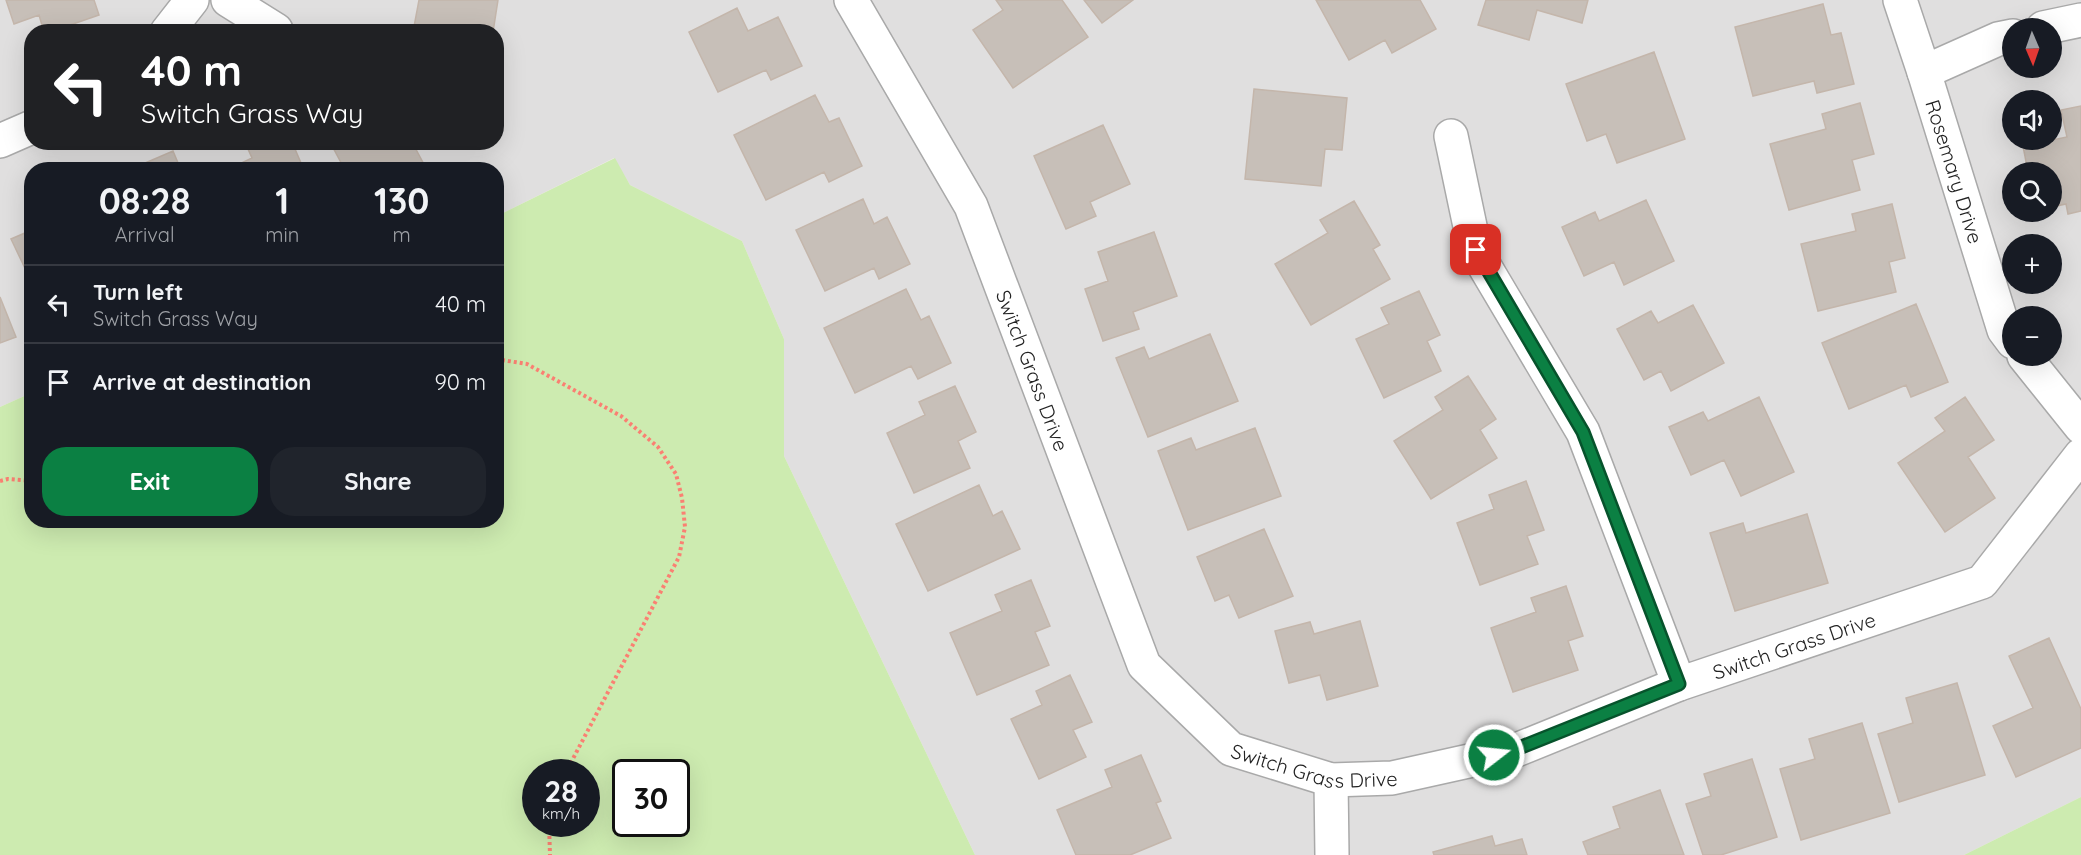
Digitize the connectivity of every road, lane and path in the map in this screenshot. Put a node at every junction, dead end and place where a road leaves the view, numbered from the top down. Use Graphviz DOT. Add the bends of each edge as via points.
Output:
graph roads {
  1 [pos="192,0"];
  2 [pos="228,0"];
  3 [pos="851,0"];
  4 [pos="1900,0"];
  5 [pos="2081,20"];
  6 [pos="173,24"];
  7 [pos="266,24"];
  8 [pos="2062,24"];
  9 [pos="2002,38"];
  10 [pos="1924,72"];
  11 [pos="24,130"];
  12 [pos="1451,136"];
  13 [pos="0,141"];
  14 [pos="2002,324"];
  15 [pos="504,360"];
  16 [pos="2032,366"];
  17 [pos="2081,428"];
  18 [pos="2081,455"];
  19 [pos="24,480"];
  20 [pos="0,481"];
  21 [pos="1679,684"];
  22 [pos="573,759"];
  23 [pos="1331,780"];
  24 [pos="549,837"];
  25 [pos="550,855"];
  26 [pos="1332,855"];
  1 -- 6 [label="street"];
  2 -- 7 [label="street"];
  3 -- 23 [label="street, Switch Grass Drive" via="971,206 1144,665 1231,750"];
  4 -- 10 [label="street, Rosemary Drive"];
  5 -- 8 [label="street"];
  9 -- 10 [label="street"];
  10 -- 14 [label="street, Rosemary Drive"];
  11 -- 13 [label="street"];
  12 -- 21 [label="street" via="1476,250 1583,432"];
  15 -- 22 [label="path" via="527,364 621,416 658,447 676,474 682,498 685,527 679,557"];
  16 -- 17 [label="street"];
  18 -- 21 [label="street, Switch Grass Drive" via="1982,582"];
  19 -- 20 [label="path"];
  21 -- 23 [label="street, Switch Grass Drive" via="1514,750 1392,778"];
  23 -- 26 [label="street"];
  24 -- 25 [label="path"];
}
